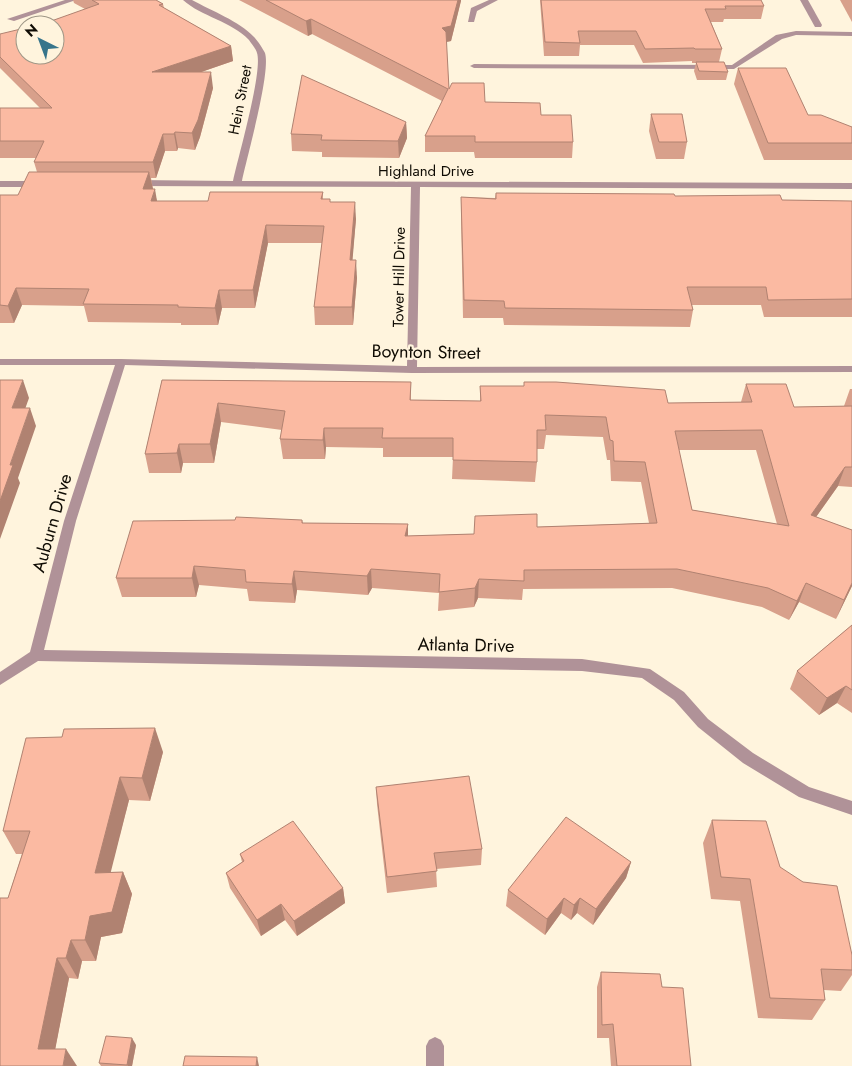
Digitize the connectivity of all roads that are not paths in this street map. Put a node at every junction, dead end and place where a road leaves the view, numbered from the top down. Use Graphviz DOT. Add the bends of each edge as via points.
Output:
graph roads {
  1 [pos="72,0"];
  2 [pos="187,0"];
  3 [pos="494,0"];
  4 [pos="804,0"];
  5 [pos="11,19"];
  6 [pos="471,20"];
  7 [pos="818,25"];
  8 [pos="852,34"];
  9 [pos="474,66"];
  10 [pos="237,183"];
  11 [pos="0,184"];
  12 [pos="49,184"];
  13 [pos="128,184"];
  14 [pos="416,185"];
  15 [pos="852,186"];
  16 [pos="0,362"];
  17 [pos="121,362"];
  18 [pos="852,369"];
  19 [pos="412,370"];
  20 [pos="36,655"];
  21 [pos="0,678"];
  22 [pos="852,808"];
  23 [pos="436,1046"];
  24 [pos="435,1066"];
  1 -- 5 [label="street"];
  2 -- 10 [label="street, Hein Street" via="238,28 252,39 260,53 260,86"];
  3 -- 6 [label="street" via="474,10"];
  4 -- 7 [label="street"];
  8 -- 9 [label="street" via="796,33 779,37 734,67"];
  10 -- 13 [label="street, Highland Drive"];
  10 -- 14 [label="street, Highland Drive"];
  11 -- 12 [label="street"];
  14 -- 15 [label="street, Highland Drive"];
  14 -- 19 [label="street, Tower Hill Drive"];
  16 -- 17 [label="street, Boynton Street"];
  17 -- 19 [label="street, Boynton Street"];
  17 -- 20 [label="street, Auburn Drive" via="70,521"];
  18 -- 19 [label="street, Boynton Street"];
  20 -- 21 [label="street"];
  20 -- 22 [label="street, Atlanta Drive" via="582,666 645,673 679,696 703,723 748,758 804,792"];
  23 -- 24 [label="street"];
}
